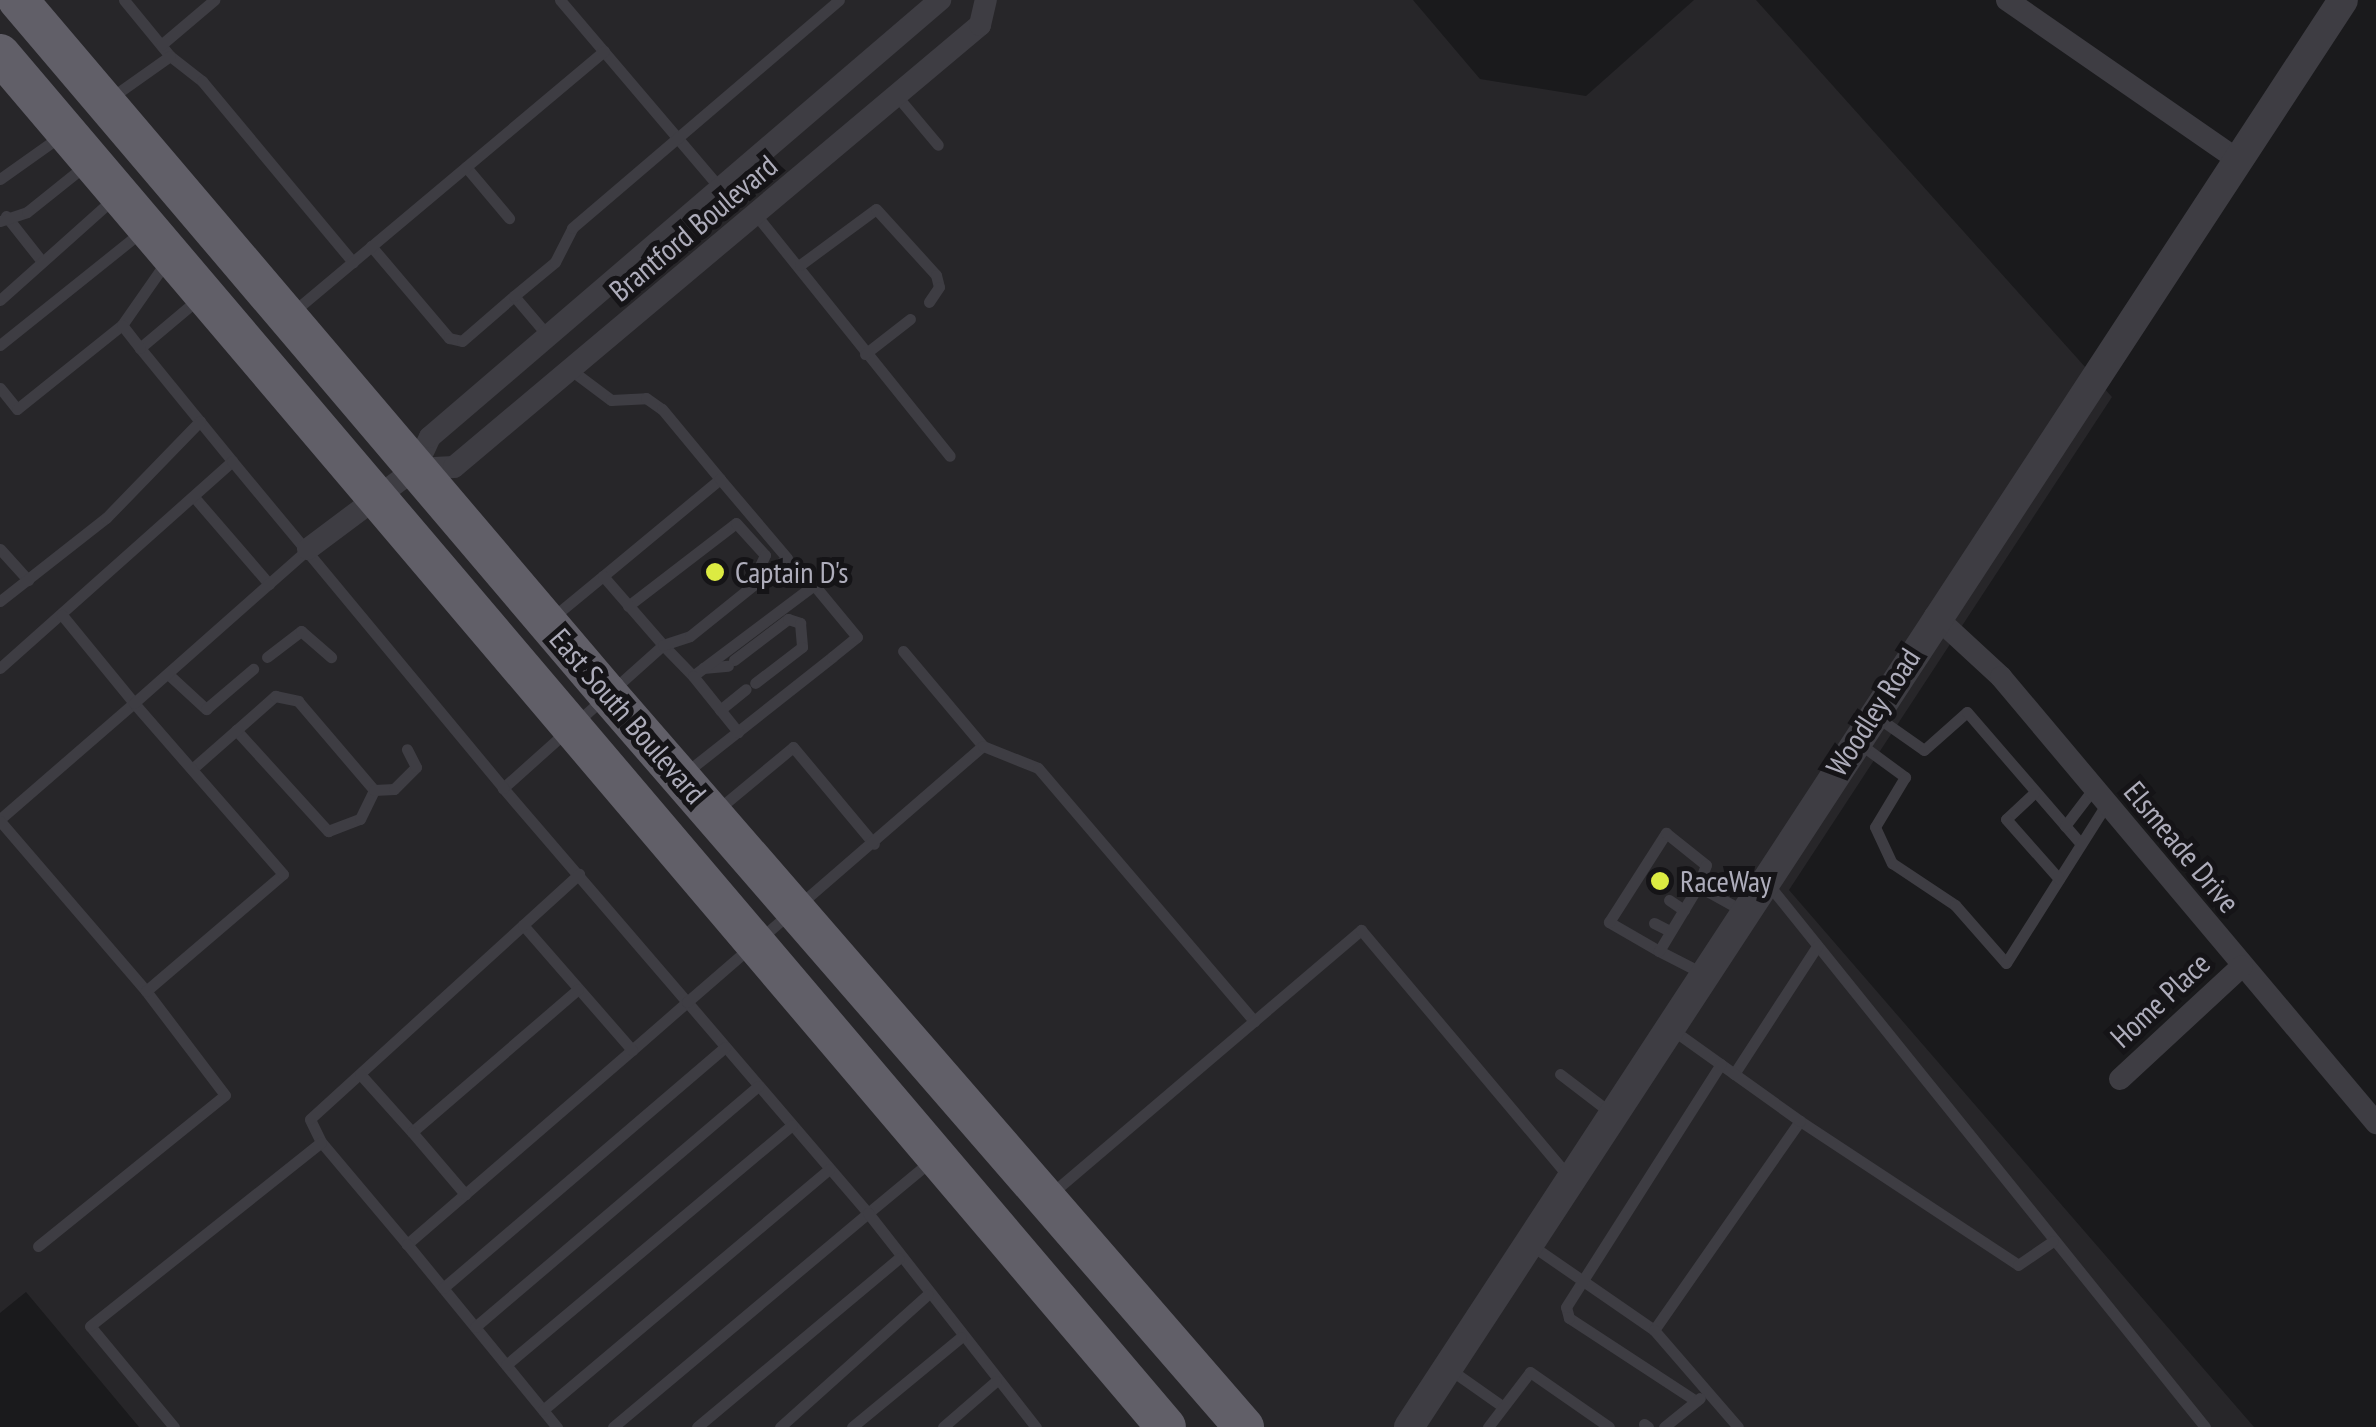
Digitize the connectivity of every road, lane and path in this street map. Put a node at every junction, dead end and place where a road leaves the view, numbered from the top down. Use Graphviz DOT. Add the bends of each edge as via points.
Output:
graph roads {
  1 [pos="124,0"];
  2 [pos="214,0"];
  3 [pos="560,0"];
  4 [pos="839,0"];
  5 [pos="940,0"];
  6 [pos="986,0"];
  7 [pos="2007,0"];
  8 [pos="2343,0"];
  9 [pos="28,4"];
  10 [pos="166,50"];
  11 [pos="604,51"];
  12 [pos="0,54"];
  13 [pos="896,96"];
  14 [pos="104,102"];
  15 [pos="676,137"];
  16 [pos="938,145"];
  17 [pos="78,147"];
  18 [pos="2235,158"];
  19 [pos="466,167"];
  20 [pos="0,179"];
  21 [pos="720,188"];
  22 [pos="118,194"];
  23 [pos="756,215"];
  24 [pos="509,218"];
  25 [pos="3,219"];
  26 [pos="158,243"];
  27 [pos="371,246"];
  28 [pos="40,259"];
  29 [pos="353,262"];
  30 [pos="800,265"];
  31 [pos="203,296"];
  32 [pos="514,296"];
  33 [pos="0,300"];
  34 [pos="929,302"];
  35 [pos="287,317"];
  36 [pos="910,319"];
  37 [pos="122,325"];
  38 [pos="548,336"];
  39 [pos="0,345"];
  40 [pos="140,348"];
  41 [pos="865,354"];
  42 [pos="571,370"];
  43 [pos="0,388"];
  44 [pos="200,421"];
  45 [pos="950,456"];
  46 [pos="232,461"];
  47 [pos="414,468"];
  48 [pos="720,478"];
  49 [pos="194,498"];
  50 [pos="375,500"];
  51 [pos="0,549"];
  52 [pos="308,549"];
  53 [pos="603,576"];
  54 [pos="28,580"];
  55 [pos="269,584"];
  56 [pos="750,588"];
  57 [pos="0,601"];
  58 [pos="628,606"];
  59 [pos="62,615"];
  60 [pos="1935,616"];
  61 [pos="546,622"];
  62 [pos="663,644"];
  63 [pos="802,647"];
  64 [pos="903,651"];
  65 [pos="332,656"];
  66 [pos="267,657"];
  67 [pos="820,667"];
  68 [pos="0,668"];
  69 [pos="254,669"];
  70 [pos="698,672"];
  71 [pos="168,674"];
  72 [pos="607,693"];
  73 [pos="134,703"];
  74 [pos="720,710"];
  75 [pos="1872,714"];
  76 [pos="236,730"];
  77 [pos="571,731"];
  78 [pos="738,732"];
  79 [pos="1855,740"];
  80 [pos="984,746"];
  81 [pos="407,749"];
  82 [pos="192,769"];
  83 [pos="680,777"];
  84 [pos="503,788"];
  85 [pos="374,790"];
  86 [pos="2034,792"];
  87 [pos="2100,796"];
  88 [pos="712,814"];
  89 [pos="0,820"];
  90 [pos="2065,826"];
  91 [pos="874,844"];
  92 [pos="2081,844"];
  93 [pos="1650,858"];
  94 [pos="1664,866"];
  95 [pos="579,874"];
  96 [pos="1684,878"];
  97 [pos="2059,878"];
  98 [pos="1636,879"];
  99 [pos="1765,880"];
  100 [pos="1698,886"];
  101 [pos="1650,888"];
  102 [pos="1669,900"];
  103 [pos="1621,904"];
  104 [pos="1684,910"];
  105 [pos="1634,911"];
  106 [pos="798,912"];
  107 [pos="1745,912"];
  108 [pos="1654,923"];
  109 [pos="523,926"];
  110 [pos="1670,932"];
  111 [pos="1817,946"];
  112 [pos="754,947"];
  113 [pos="1658,951"];
  114 [pos="2242,966"];
  115 [pos="1705,974"];
  116 [pos="578,989"];
  117 [pos="146,991"];
  118 [pos="687,1002"];
  119 [pos="1254,1021"];
  120 [pos="1670,1028"];
  121 [pos="726,1047"];
  122 [pos="632,1050"];
  123 [pos="1721,1064"];
  124 [pos="360,1074"];
  125 [pos="1560,1074"];
  126 [pos="1734,1074"];
  127 [pos="2120,1079"];
  128 [pos="758,1086"];
  129 [pos="1614,1116"];
  130 [pos="2374,1117"];
  131 [pos="1800,1121"];
  132 [pos="792,1125"];
  133 [pos="412,1132"];
  134 [pos="321,1142"];
  135 [pos="935,1158"];
  136 [pos="829,1168"];
  137 [pos="1573,1181"];
  138 [pos="465,1194"];
  139 [pos="1045,1199"];
  140 [pos="868,1214"];
  141 [pos="2053,1241"];
  142 [pos="407,1244"];
  143 [pos="1531,1245"];
  144 [pos="38,1246"];
  145 [pos="899,1258"];
  146 [pos="1583,1279"];
  147 [pos="443,1288"];
  148 [pos="927,1295"];
  149 [pos="475,1327"];
  150 [pos="1654,1330"];
  151 [pos="961,1337"];
  152 [pos="506,1365"];
  153 [pos="1448,1368"];
  154 [pos="996,1381"];
  155 [pos="1708,1392"];
  156 [pos="1696,1401"];
  157 [pos="1502,1406"];
  158 [pos="544,1410"];
  159 [pos="1150,1418"];
  160 [pos="1030,1425"];
  161 [pos="174,1427"];
  162 [pos="557,1427"];
  163 [pos="613,1427"];
  164 [pos="697,1427"];
  165 [pos="780,1427"];
  166 [pos="852,1427"];
  167 [pos="943,1427"];
  168 [pos="1244,1427"];
  169 [pos="1409,1427"];
  170 [pos="1488,1427"];
  171 [pos="1609,1427"];
  172 [pos="1664,1427"];
  173 [pos="1738,1427"];
  174 [pos="2205,1427"];
  1 -- 10 [label="lane"];
  2 -- 10 [label="lane"];
  3 -- 11 [label="lane"];
  4 -- 15 [label="lane"];
  5 -- 21 [label="street, Brantford Boulevard"];
  6 -- 13 [label="street, Brantford Boulevard" via="980,25"];
  7 -- 18 [label="street"];
  8 -- 18 [label="street, Woodley Road"];
  9 -- 14 [label="highway, East South Boulevard"];
  10 -- 14 [label="lane"];
  10 -- 29 [label="lane" via="202,82"];
  11 -- 15 [label="lane"];
  11 -- 19 [label="lane"];
  12 -- 17 [label="highway, East South Boulevard"];
  13 -- 16 [label="lane"];
  13 -- 23 [label="street, Brantford Boulevard"];
  14 -- 35 [label="highway, East South Boulevard"];
  15 -- 21 [label="lane"];
  15 -- 32 [label="lane" via="572,228 555,262"];
  17 -- 20 [label="lane"];
  17 -- 22 [label="highway, East South Boulevard"];
  17 -- 25 [label="lane" via="27,212"];
  18 -- 60 [label="street, Woodley Road"];
  19 -- 24 [label="lane"];
  19 -- 27 [label="lane"];
  21 -- 38 [label="street, Brantford Boulevard"];
  22 -- 26 [label="highway, East South Boulevard"];
  22 -- 28 [label="lane"];
  23 -- 30 [label="lane"];
  23 -- 42 [label="street, Brantford Boulevard"];
  25 -- 28 [label="lane"];
  26 -- 31 [label="highway, East South Boulevard"];
  26 -- 37 [label="lane"];
  26 -- 39 [label="lane"];
  27 -- 29 [label="lane"];
  27 -- 32 [label="lane" via="449,338 462,340"];
  28 -- 33 [label="lane"];
  29 -- 35 [label="lane"];
  30 -- 34 [label="lane" via="876,209 936,275 939,286"];
  30 -- 41 [label="lane" via="802,279"];
  31 -- 40 [label="lane"];
  31 -- 50 [label="highway, East South Boulevard"];
  32 -- 38 [label="lane"];
  35 -- 47 [label="highway, East South Boulevard"];
  36 -- 41 [label="lane"];
  37 -- 40 [label="lane"];
  37 -- 43 [label="lane" via="17,409"];
  38 -- 47 [label="street, Brantford Boulevard" via="430,437"];
  40 -- 44 [label="lane"];
  41 -- 45 [label="lane"];
  42 -- 47 [label="street, Brantford Boulevard" via="454,467"];
  42 -- 48 [label="lane" via="611,400 646,398 662,409"];
  44 -- 46 [label="lane"];
  44 -- 54 [label="lane" via="106,518"];
  46 -- 49 [label="lane"];
  46 -- 52 [label="lane"];
  47 -- 50 [label="street, Brantford Boulevard"];
  47 -- 61 [label="highway, East South Boulevard"];
  48 -- 53 [label="lane"];
  48 -- 56 [label="lane" via="787,558"];
  49 -- 55 [label="lane"];
  49 -- 59 [label="lane"];
  50 -- 52 [label="street, Brantford Boulevard"];
  50 -- 77 [label="highway, East South Boulevard"];
  51 -- 54 [label="lane"];
  52 -- 55 [label="lane"];
  52 -- 84 [label="lane"];
  53 -- 58 [label="lane"];
  53 -- 61 [label="lane"];
  54 -- 57 [label="lane"];
  55 -- 71 [label="lane"];
  56 -- 58 [label="lane" via="764,555 736,523"];
  56 -- 62 [label="lane" via="690,636"];
  58 -- 62 [label="lane"];
  59 -- 68 [label="lane"];
  59 -- 73 [label="lane"];
  60 -- 75 [label="street, Woodley Road"];
  60 -- 87 [label="street, Elsmeade Drive" via="2002,677"];
  61 -- 72 [label="highway, East South Boulevard"];
  62 -- 70 [label="lane"];
  62 -- 72 [label="lane"];
  63 -- 67 [label="lane"];
  63 -- 70 [label="lane" via="805,630 788,619 731,663"];
  63 -- 74 [label="lane"];
  64 -- 80 [label="lane"];
  65 -- 66 [label="lane" via="301,630"];
  67 -- 70 [label="lane" via="858,637 814,585"];
  67 -- 78 [label="lane"];
  69 -- 71 [label="lane" via="206,709"];
  70 -- 74 [label="lane"];
  71 -- 73 [label="lane"];
  72 -- 77 [label="lane"];
  72 -- 83 [label="highway, East South Boulevard"];
  73 -- 82 [label="lane"];
  73 -- 89 [label="lane"];
  74 -- 78 [label="lane"];
  75 -- 79 [label="street, Woodley Road"];
  75 -- 86 [label="lane" via="1924,750 1967,712"];
  76 -- 82 [label="lane"];
  76 -- 85 [label="lane" via="275,696 286,695"];
  76 -- 85 [label="lane" via="328,830 360,819"];
  77 -- 84 [label="lane"];
  77 -- 112 [label="highway, East South Boulevard"];
  78 -- 83 [label="lane"];
  79 -- 97 [label="lane" via="1905,776 1875,827 1892,863 1955,905 2006,963"];
  79 -- 99 [label="street, Woodley Road"];
  80 -- 91 [label="lane"];
  80 -- 119 [label="lane" via="1038,768"];
  81 -- 85 [label="lane" via="416,767 394,789"];
  82 -- 117 [label="lane" via="283,874"];
  83 -- 88 [label="highway, East South Boulevard"];
  84 -- 95 [label="lane"];
  86 -- 90 [label="lane"];
  86 -- 97 [label="lane" via="2006,820"];
  87 -- 90 [label="lane"];
  87 -- 92 [label="lane"];
  87 -- 114 [label="street, Elsmeade Drive"];
  88 -- 91 [label="lane" via="793,747"];
  88 -- 106 [label="highway, East South Boulevard"];
  89 -- 117 [label="lane"];
  90 -- 92 [label="lane"];
  91 -- 106 [label="lane"];
  92 -- 97 [label="lane"];
  93 -- 94 [label="lane"];
  93 -- 98 [label="lane"];
  93 -- 100 [label="lane" via="1666,833 1703,857"];
  95 -- 109 [label="lane"];
  95 -- 118 [label="lane"];
  96 -- 100 [label="lane"];
  98 -- 101 [label="lane"];
  98 -- 103 [label="lane"];
  99 -- 107 [label="street, Woodley Road"];
  99 -- 111 [label="lane"];
  100 -- 104 [label="lane"];
  100 -- 107 [label="lane"];
  102 -- 104 [label="lane"];
  103 -- 105 [label="lane"];
  103 -- 113 [label="lane" via="1609,922"];
  104 -- 110 [label="lane"];
  106 -- 112 [label="lane"];
  106 -- 139 [label="highway, East South Boulevard"];
  107 -- 115 [label="street, Woodley Road"];
  108 -- 110 [label="lane"];
  109 -- 116 [label="lane"];
  109 -- 124 [label="lane"];
  110 -- 113 [label="lane"];
  111 -- 126 [label="lane"];
  111 -- 141 [label="lane"];
  112 -- 118 [label="lane"];
  112 -- 135 [label="highway, East South Boulevard"];
  113 -- 115 [label="lane"];
  114 -- 127 [label="street, Home Place"];
  114 -- 130 [label="street, Elsmeade Drive"];
  115 -- 120 [label="street, Woodley Road"];
  116 -- 122 [label="lane"];
  116 -- 133 [label="lane"];
  117 -- 144 [label="lane" via="225,1095"];
  118 -- 121 [label="lane"];
  118 -- 122 [label="lane"];
  119 -- 137 [label="lane" via="1361,930"];
  119 -- 139 [label="lane"];
  120 -- 123 [label="lane"];
  120 -- 129 [label="street, Woodley Road"];
  121 -- 128 [label="lane"];
  121 -- 147 [label="lane"];
  122 -- 138 [label="lane"];
  123 -- 126 [label="lane"];
  123 -- 146 [label="lane"];
  124 -- 133 [label="lane"];
  124 -- 134 [label="lane" via="310,1119"];
  125 -- 129 [label="lane"];
  126 -- 131 [label="lane"];
  128 -- 132 [label="lane"];
  128 -- 149 [label="lane"];
  129 -- 137 [label="street, Woodley Road"];
  131 -- 141 [label="lane" via="2018,1265"];
  131 -- 150 [label="lane"];
  132 -- 136 [label="lane"];
  132 -- 152 [label="lane"];
  133 -- 138 [label="lane"];
  134 -- 142 [label="lane"];
  134 -- 161 [label="lane" via="90,1326"];
  135 -- 140 [label="lane"];
  135 -- 159 [label="highway, East South Boulevard"];
  136 -- 140 [label="lane"];
  136 -- 158 [label="lane"];
  137 -- 143 [label="street, Woodley Road"];
  138 -- 142 [label="lane"];
  139 -- 168 [label="highway, East South Boulevard"];
  140 -- 145 [label="lane"];
  140 -- 163 [label="lane"];
  141 -- 174 [label="lane"];
  142 -- 147 [label="lane"];
  143 -- 146 [label="lane"];
  143 -- 153 [label="street, Woodley Road"];
  145 -- 148 [label="lane"];
  145 -- 164 [label="lane"];
  146 -- 150 [label="lane"];
  146 -- 156 [label="lane" via="1566,1307 1570,1318"];
  147 -- 149 [label="lane"];
  148 -- 151 [label="lane"];
  148 -- 165 [label="lane"];
  149 -- 152 [label="lane"];
  150 -- 155 [label="lane"];
  151 -- 154 [label="lane"];
  151 -- 166 [label="lane"];
  152 -- 158 [label="lane"];
  153 -- 157 [label="lane"];
  153 -- 169 [label="street, Woodley Road"];
  154 -- 160 [label="lane"];
  154 -- 167 [label="lane"];
  155 -- 156 [label="lane"];
  155 -- 173 [label="lane"];
  156 -- 172 [label="lane"];
  157 -- 170 [label="lane"];
  157 -- 171 [label="lane" via="1530,1372"];
  158 -- 162 [label="lane"];
}
